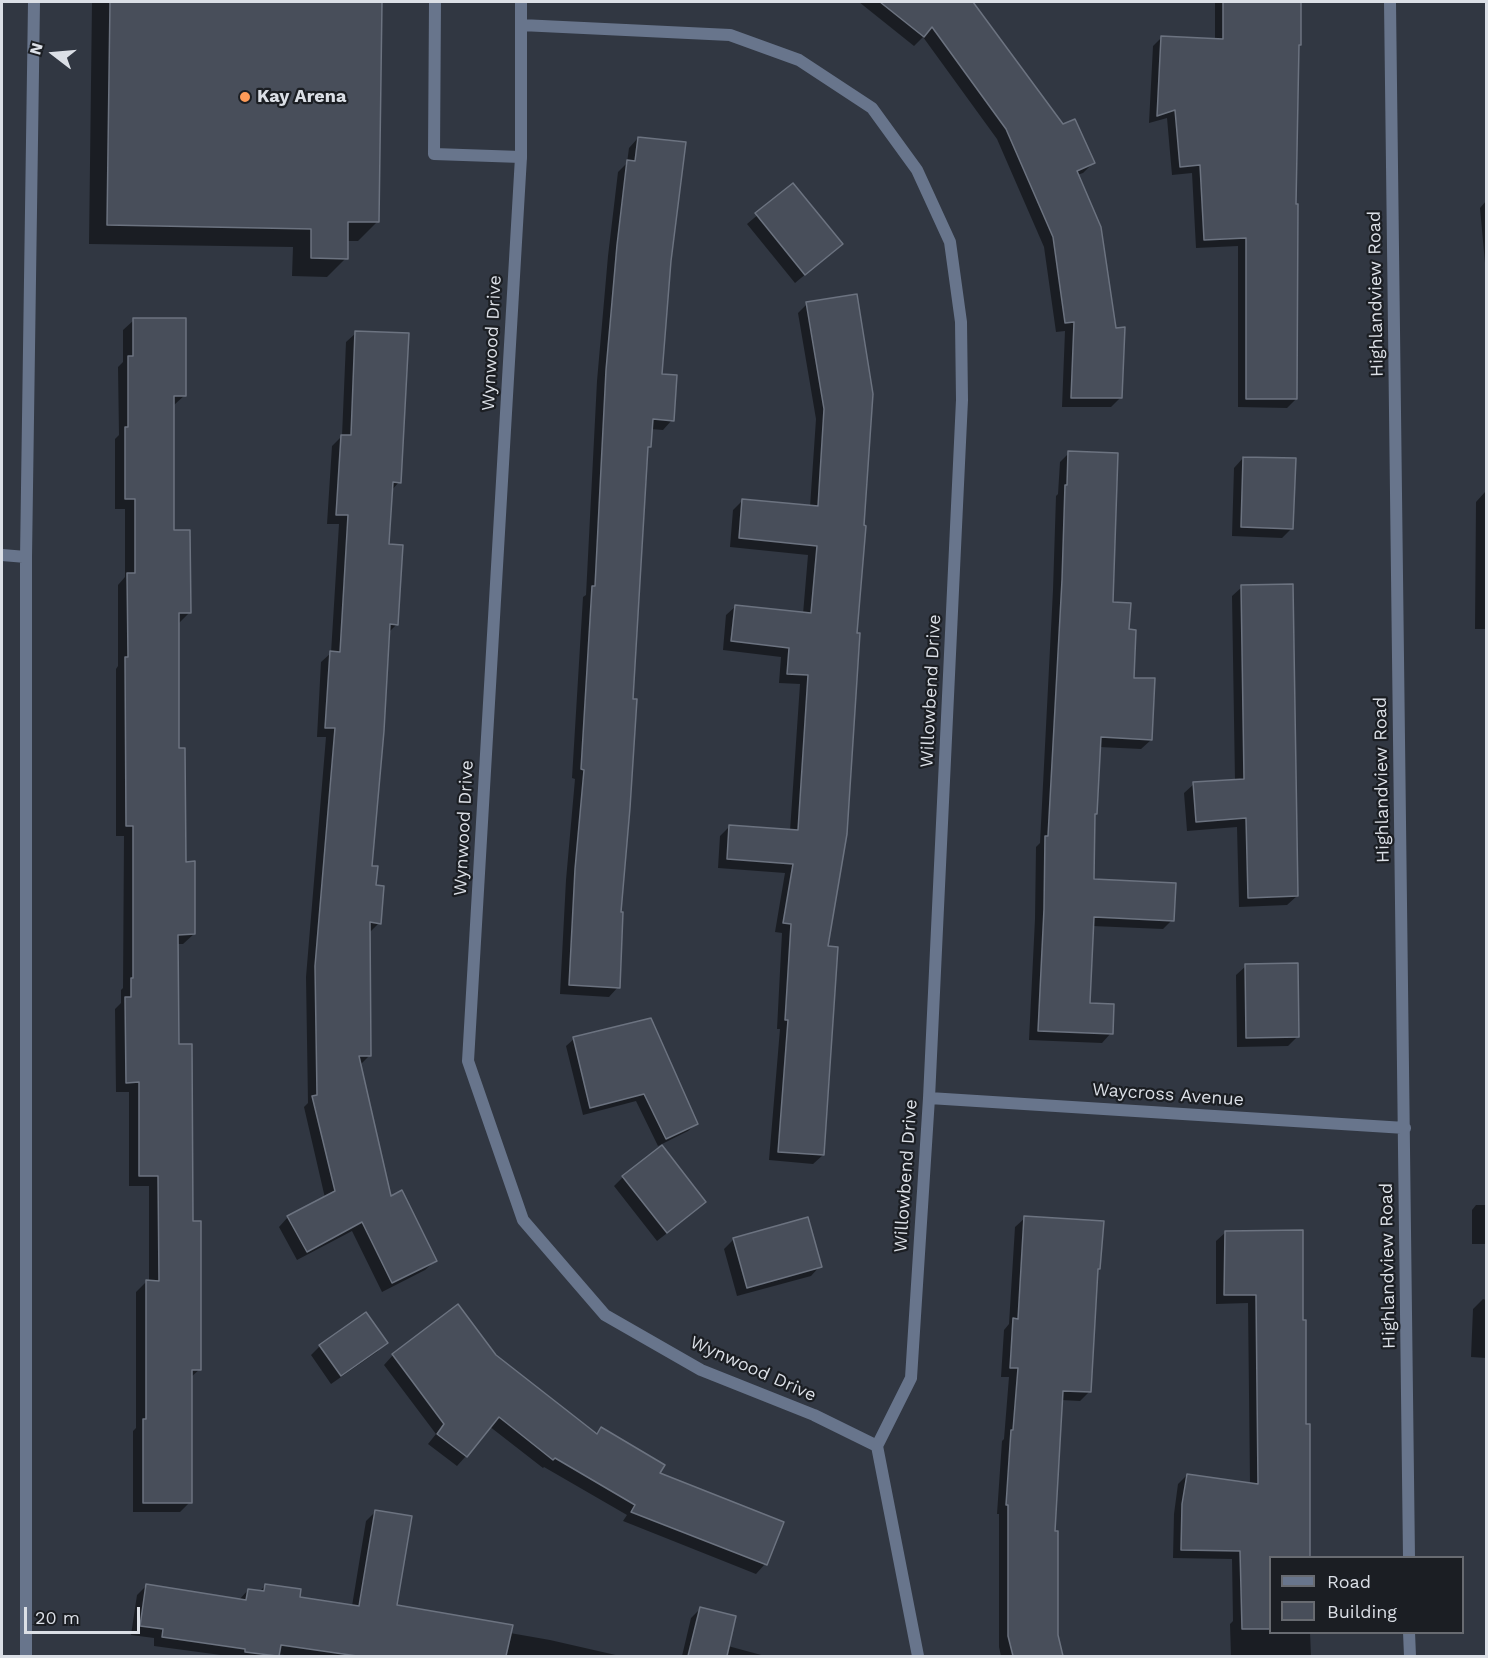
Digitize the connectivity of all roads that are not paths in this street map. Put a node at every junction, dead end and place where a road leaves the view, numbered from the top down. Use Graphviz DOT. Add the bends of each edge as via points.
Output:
graph roads {
  1 [pos="34,2"];
  2 [pos="435,2"];
  3 [pos="521,2"];
  4 [pos="1390,2"];
  5 [pos="521,25"];
  6 [pos="521,157"];
  7 [pos="2,555"];
  8 [pos="26,557"];
  9 [pos="929,1098"];
  10 [pos="1405,1128"];
  11 [pos="877,1446"];
  12 [pos="1409,1556"];
  13 [pos="1410,1634"];
  14 [pos="26,1656"];
  15 [pos="918,1656"];
  16 [pos="1410,1656"];
  1 -- 8 [label="street"];
  2 -- 6 [label="street" via="434,154"];
  3 -- 5 [label="street, Wynwood Drive"];
  4 -- 10 [label="street, Highlandview Road"];
  5 -- 6 [label="street, Wynwood Drive"];
  5 -- 9 [label="street, Willowbend Drive" via="730,35 799,60 872,108 917,170 950,242 961,322 962,400"];
  6 -- 11 [label="street, Wynwood Drive" via="468,1061 523,1220 605,1315 701,1370 814,1415"];
  7 -- 8 [label="street"];
  8 -- 14 [label="street"];
  9 -- 10 [label="street, Waycross Avenue"];
  9 -- 11 [label="street, Willowbend Drive" via="911,1378"];
  10 -- 12 [label="street, Highlandview Road"];
  11 -- 15 [label="street"];
  13 -- 16 [label="street"];
}
